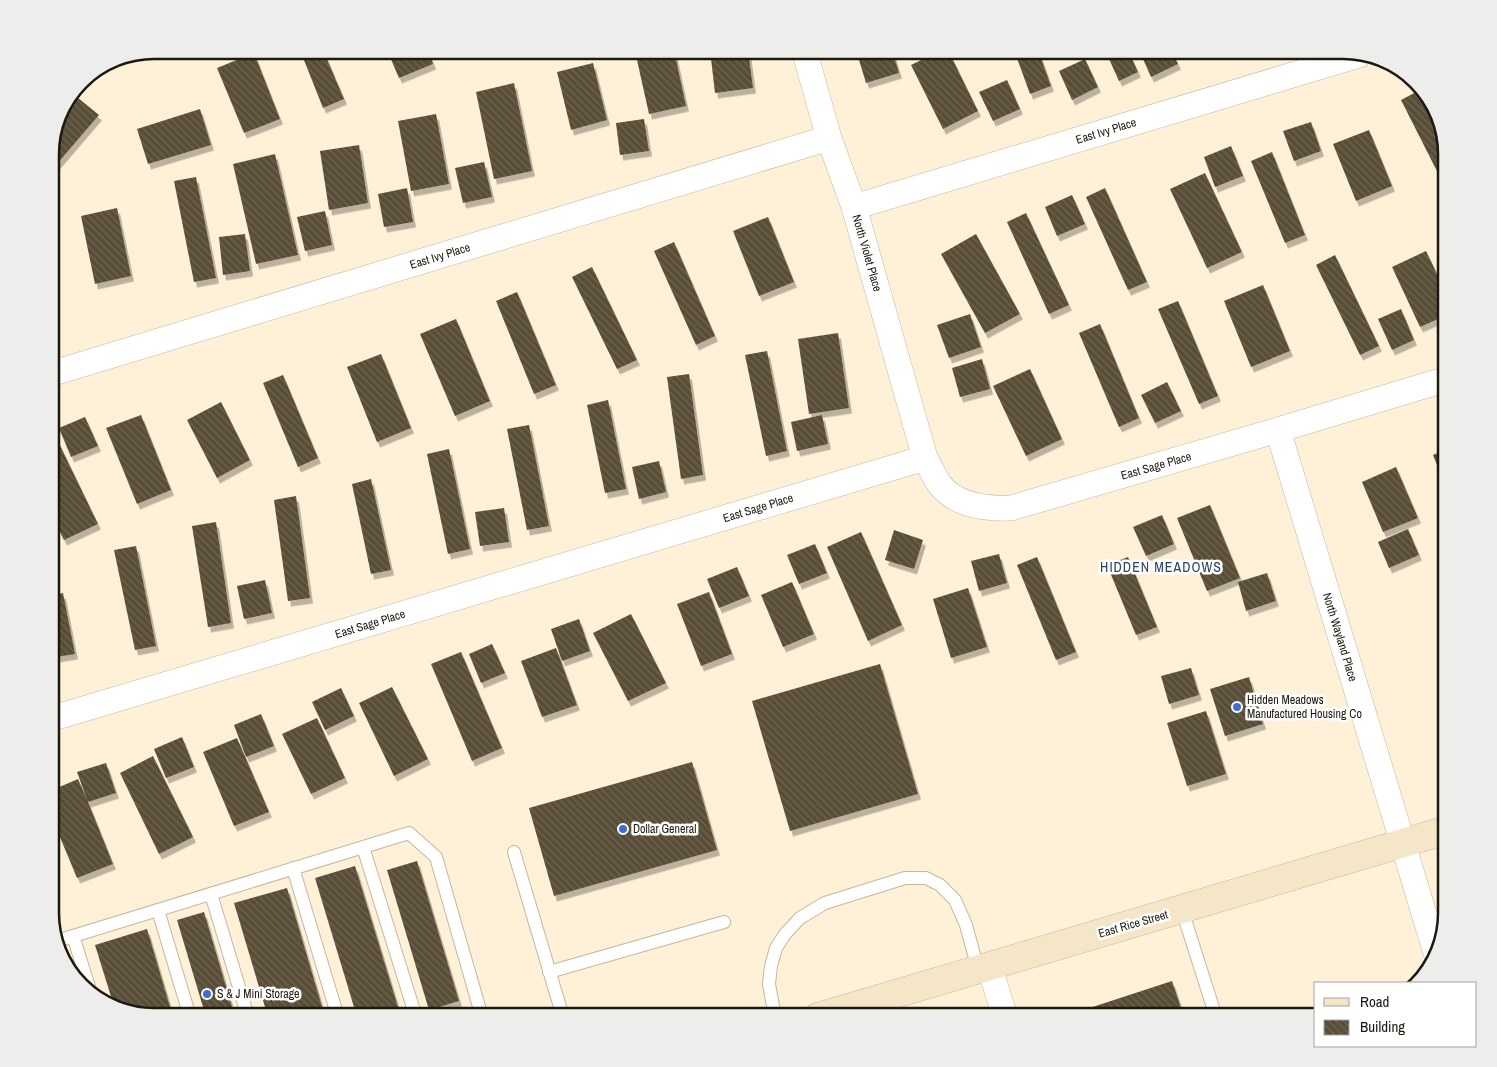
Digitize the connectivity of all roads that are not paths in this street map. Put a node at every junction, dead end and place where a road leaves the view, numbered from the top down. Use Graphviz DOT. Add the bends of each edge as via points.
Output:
graph roads {
  1 [pos="807,59"];
  2 [pos="1346,59"];
  3 [pos="829,138"];
  4 [pos="854,207"];
  5 [pos="59,371"];
  6 [pos="1438,381"];
  7 [pos="1278,430"];
  8 [pos="925,458"];
  9 [pos="59,716"];
  10 [pos="1438,833"];
  11 [pos="1402,843"];
  12 [pos="363,847"];
  13 [pos="514,852"];
  14 [pos="293,868"];
  15 [pos="211,894"];
  16 [pos="158,910"];
  17 [pos="1182,910"];
  18 [pos="724,922"];
  19 [pos="74,936"];
  20 [pos="63,939"];
  21 [pos="1433,945"];
  22 [pos="984,967"];
  23 [pos="549,972"];
  24 [pos="88,982"];
  25 [pos="187,1008"];
  26 [pos="245,1008"];
  27 [pos="335,1008"];
  28 [pos="413,1008"];
  29 [pos="479,1008"];
  30 [pos="560,1008"];
  31 [pos="773,1008"];
  32 [pos="848,1008"];
  33 [pos="1001,1008"];
  34 [pos="1213,1008"];
  1 -- 3 [label="street, North Violet Place"];
  2 -- 4 [label="street, East Ivy Place"];
  3 -- 4 [label="street, North Violet Place"];
  3 -- 5 [label="street, East Ivy Place"];
  4 -- 8 [label="street, North Violet Place"];
  6 -- 7 [label="street, East Sage Place"];
  7 -- 8 [label="street, East Sage Place" via="1011,508 961,502 940,485"];
  7 -- 11 [label="street, North Wayland Place"];
  8 -- 9 [label="street, East Sage Place"];
  10 -- 11 [label="main road, East Rice Street"];
  11 -- 17 [label="main road, East Rice Street"];
  11 -- 21 [label="street, North Wayland Place"];
  12 -- 14 [label="lane"];
  12 -- 28 [label="lane"];
  12 -- 29 [label="lane" via="409,833 436,857"];
  13 -- 23 [label="lane"];
  14 -- 15 [label="lane"];
  14 -- 27 [label="lane"];
  15 -- 16 [label="lane"];
  15 -- 26 [label="lane"];
  16 -- 19 [label="lane"];
  16 -- 25 [label="lane"];
  17 -- 22 [label="main road, East Rice Street"];
  17 -- 34 [label="lane"];
  18 -- 23 [label="lane"];
  19 -- 20 [label="lane"];
  19 -- 24 [label="lane"];
  22 -- 31 [label="lane" via="955,900 940,885 926,878 905,878 824,903 800,918 776,948 769,984"];
  22 -- 32 [label="main road, East Rice Street"];
  22 -- 33 [label="street"];
  23 -- 30 [label="lane"];
}
